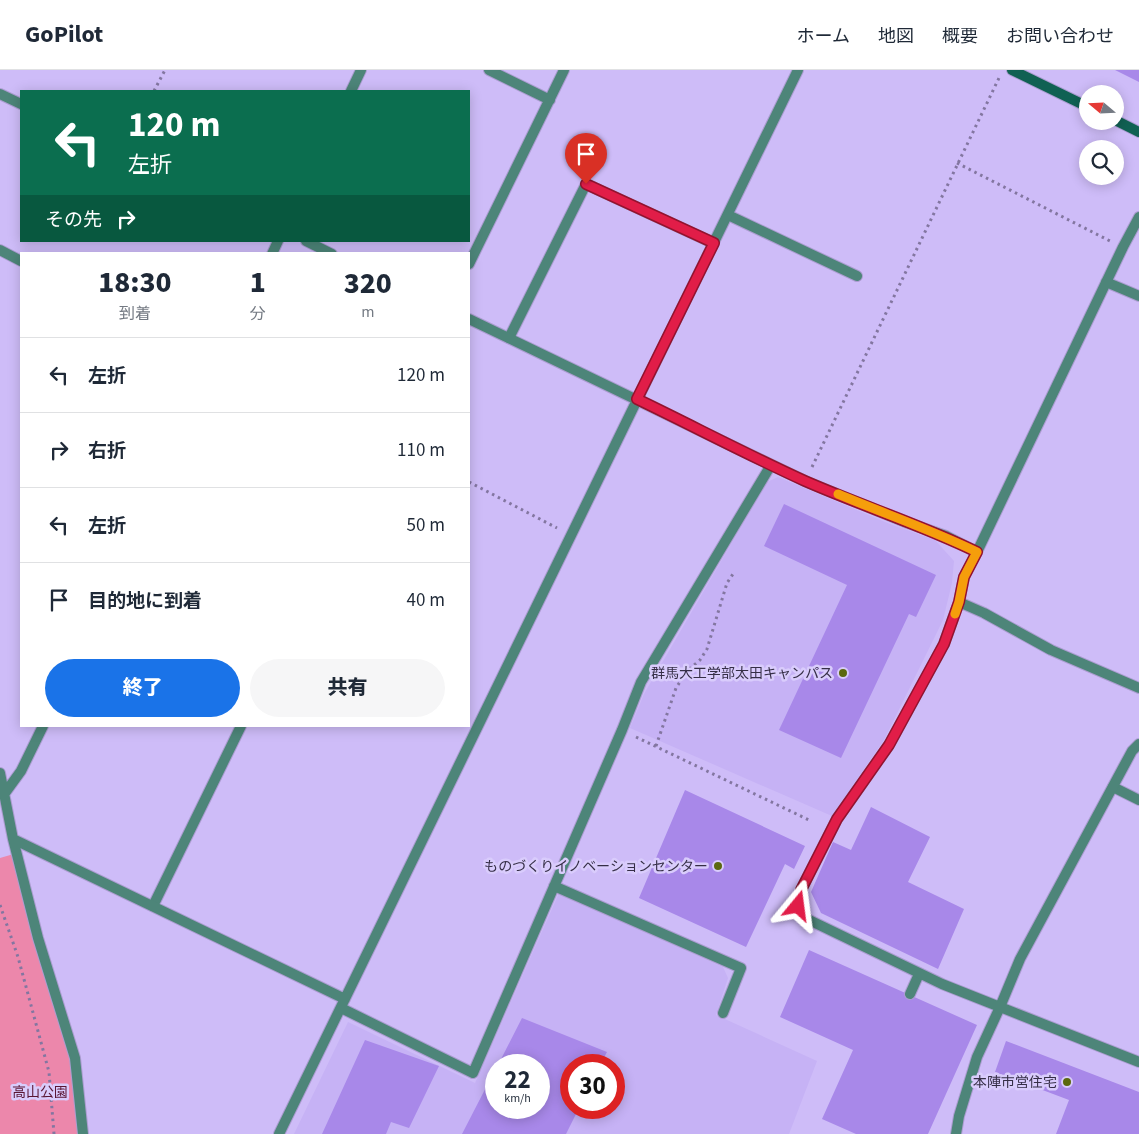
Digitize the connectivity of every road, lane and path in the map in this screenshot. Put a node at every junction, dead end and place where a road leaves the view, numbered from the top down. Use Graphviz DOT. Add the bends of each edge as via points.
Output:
graph roads {
  1 [pos="165,70"];
  2 [pos="361,70"];
  3 [pos="489,70"];
  4 [pos="564,70"];
  5 [pos="798,70"];
  6 [pos="1003,70"];
  7 [pos="1012,70"];
  8 [pos="155,90"];
  9 [pos="351,90"];
  10 [pos="0,94"];
  11 [pos="550,100"];
  12 [pos="1079,103"];
  13 [pos="20,104"];
  14 [pos="1124,124"];
  15 [pos="1139,132"];
  16 [pos="956,164"];
  17 [pos="728,215"];
  18 [pos="1139,217"];
  19 [pos="308,242"];
  20 [pos="714,243"];
  21 [pos="1123,247"];
  22 [pos="0,250"];
  23 [pos="328,252"];
  24 [pos="20,260"];
  25 [pos="470,262"];
  26 [pos="857,276"];
  27 [pos="1106,282"];
  28 [pos="1139,296"];
  29 [pos="470,319"];
  30 [pos="509,338"];
  31 [pos="637,399"];
  32 [pos="771,465"];
  33 [pos="805,481"];
  34 [pos="470,483"];
  35 [pos="570,535"];
  36 [pos="977,552"];
  37 [pos="733,574"];
  38 [pos="959,602"];
  39 [pos="1139,688"];
  40 [pos="42,727"];
  41 [pos="242,727"];
  42 [pos="622,730"];
  43 [pos="1139,744"];
  44 [pos="656,746"];
  45 [pos="0,773"];
  46 [pos="1113,787"];
  47 [pos="5,793"];
  48 [pos="1139,800"];
  49 [pos="809,820"];
  50 [pos="13,839"];
  51 [pos="554,886"];
  52 [pos="0,905"];
  53 [pos="153,906"];
  54 [pos="919,974"];
  55 [pos="910,994"];
  56 [pos="343,1003"];
  57 [pos="1000,1008"];
  58 [pos="723,1013"];
  59 [pos="1139,1062"];
  60 [pos="54,1134"];
  61 [pos="84,1134"];
  62 [pos="279,1134"];
  63 [pos="956,1134"];
  1 -- 8 [label="path"];
  2 -- 9 [label="street"];
  3 -- 11 [label="street"];
  4 -- 11 [label="street"];
  5 -- 17 [label="street"];
  6 -- 16 [label="path"];
  7 -- 12 [label="main road"];
  10 -- 13 [label="street"];
  11 -- 25 [label="street"];
  14 -- 15 [label="main road"];
  16 -- 21 [label="path"];
  16 -- 33 [label="path"];
  17 -- 20 [label="street"];
  17 -- 26 [label="street"];
  18 -- 21 [label="street"];
  19 -- 23 [label="street"];
  20 -- 30 [label="street" via="586,184"];
  20 -- 31 [label="street"];
  21 -- 27 [label="street"];
  22 -- 24 [label="street"];
  27 -- 28 [label="street"];
  27 -- 36 [label="street"];
  29 -- 30 [label="street"];
  30 -- 31 [label="street"];
  31 -- 32 [label="street"];
  31 -- 35 [label="street"];
  32 -- 33 [label="street"];
  32 -- 42 [label="street" via="641,682"];
  33 -- 36 [label="street" via="946,536"];
  34 -- 35 [label="path"];
  35 -- 56 [label="street"];
  36 -- 38 [label="street" via="964,577"];
  37 -- 44 [label="path" via="727,583 707,648 676,688"];
  38 -- 39 [label="street" via="1051,650"];
  38 -- 54 [label="street" via="944,644 889,745 837,819 801,890 798,906 807,919"];
  40 -- 47 [label="street" via="21,771"];
  41 -- 53 [label="street"];
  42 -- 44 [label="path"];
  42 -- 51 [label="street"];
  43 -- 46 [label="street"];
  44 -- 49 [label="path"];
  45 -- 47 [label="street"];
  46 -- 48 [label="street"];
  46 -- 57 [label="street" via="1020,959"];
  47 -- 50 [label="street"];
  50 -- 53 [label="street"];
  50 -- 61 [label="street" via="38,938 75,1058"];
  51 -- 56 [label="street" via="473,1073"];
  51 -- 58 [label="street" via="741,968"];
  52 -- 60 [label="path" via="49,1072"];
  53 -- 56 [label="street"];
  54 -- 55 [label="street"];
  54 -- 57 [label="street"];
  56 -- 62 [label="street"];
  57 -- 59 [label="street"];
  57 -- 63 [label="street" via="977,1056"];
}
